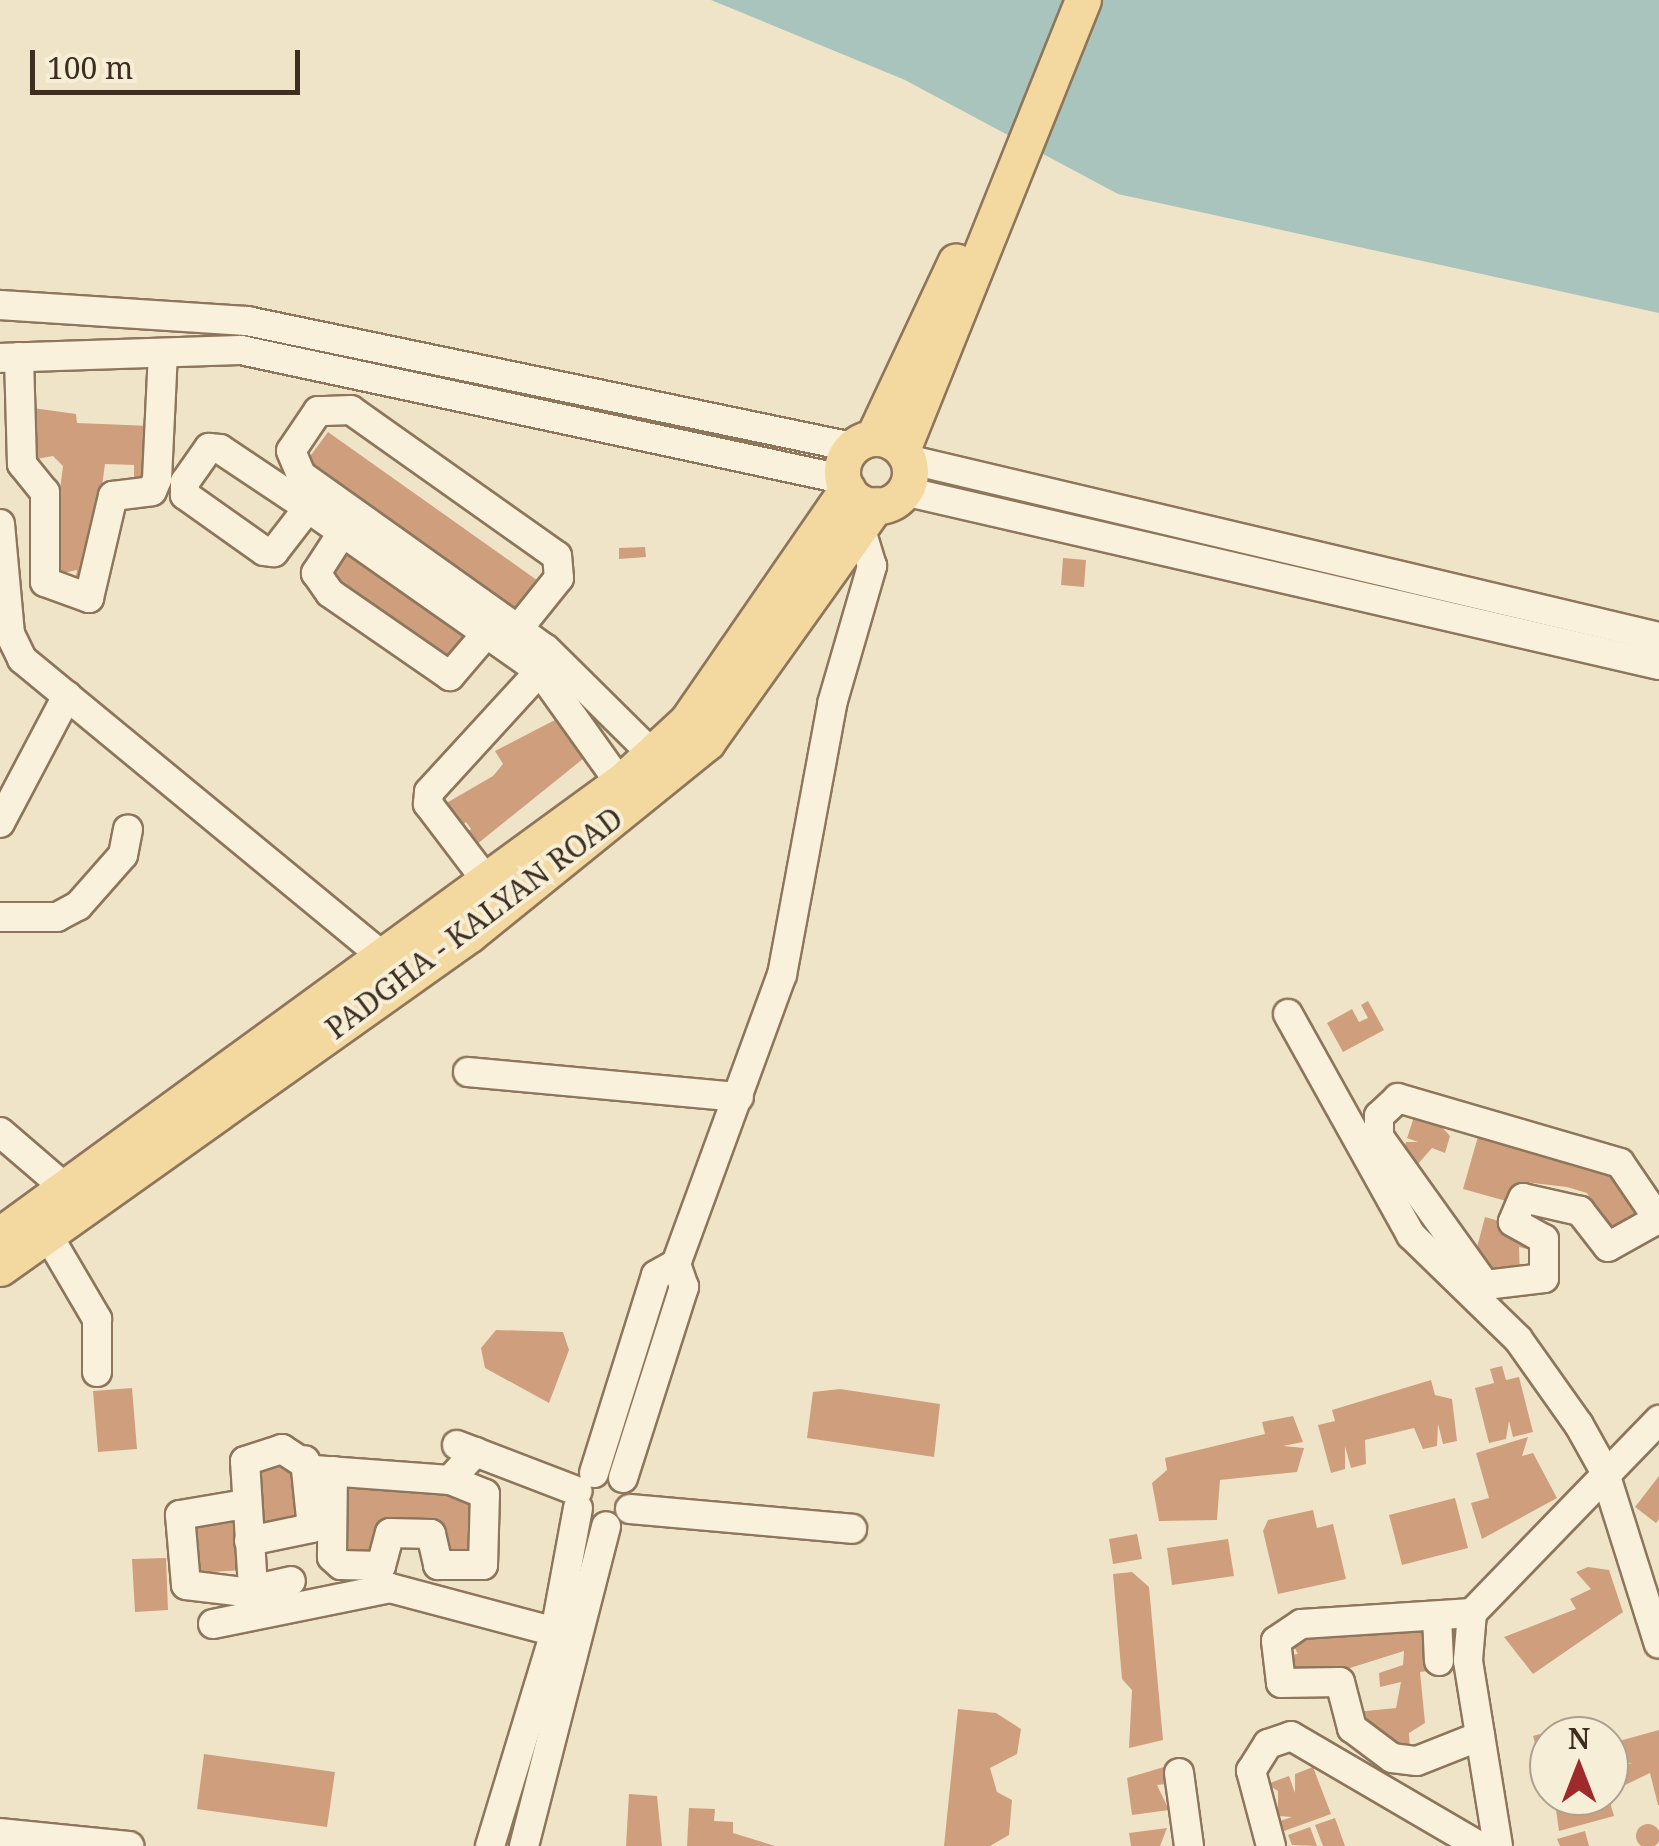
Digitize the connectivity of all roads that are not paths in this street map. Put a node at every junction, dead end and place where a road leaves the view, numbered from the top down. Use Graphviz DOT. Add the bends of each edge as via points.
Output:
graph roads {
  1 [pos="1083,0"];
  2 [pos="0,306"];
  3 [pos="163,353"];
  4 [pos="9,358"];
  5 [pos="874,476"];
  6 [pos="308,508"];
  7 [pos="0,524"];
  8 [pos="342,533"];
  9 [pos="3,560"];
  10 [pos="45,561"];
  11 [pos="4,613"];
  12 [pos="518,629"];
  13 [pos="486,634"];
  14 [pos="1659,637"];
  15 [pos="1659,665"];
  16 [pos="540,672"];
  17 [pos="62,692"];
  18 [pos="652,754"];
  19 [pos="0,783"];
  20 [pos="627,792"];
  21 [pos="0,823"];
  22 [pos="128,829"];
  23 [pos="486,880"];
  24 [pos="0,917"];
  25 [pos="460,919"];
  26 [pos="396,966"];
  27 [pos="1288,1014"];
  28 [pos="468,1072"];
  29 [pos="739,1097"];
  30 [pos="0,1132"];
  31 [pos="1370,1142"];
  32 [pos="63,1186"];
  33 [pos="40,1222"];
  34 [pos="0,1235"];
  35 [pos="1435,1243"];
  36 [pos="676,1264"];
  37 [pos="0,1268"];
  38 [pos="644,1313"];
  39 [pos="673,1322"];
  40 [pos="97,1372"];
  41 [pos="1659,1420"];
  42 [pos="305,1460"];
  43 [pos="1604,1470"];
  44 [pos="333,1472"];
  45 [pos="623,1478"];
  46 [pos="450,1480"];
  47 [pos="583,1491"];
  48 [pos="245,1504"];
  49 [pos="630,1509"];
  50 [pos="606,1526"];
  51 [pos="852,1529"];
  52 [pos="249,1541"];
  53 [pos="292,1581"];
  54 [pos="253,1588"];
  55 [pos="1472,1612"];
  56 [pos="1437,1616"];
  57 [pos="213,1624"];
  58 [pos="555,1632"];
  59 [pos="1659,1644"];
  60 [pos="1439,1661"];
  61 [pos="1480,1736"];
  62 [pos="519,1755"];
  63 [pos="1179,1773"];
  64 [pos="548,1776"];
  65 [pos="0,1833"];
  66 [pos="128,1846"];
  67 [pos="490,1846"];
  68 [pos="524,1846"];
  69 [pos="1190,1846"];
  70 [pos="1272,1846"];
  71 [pos="1479,1846"];
  72 [pos="1498,1846"];
  1 -- 5 [label="main road" via="995,208 958,258"];
  2 -- 5 [label="street" via="247,321"];
  3 -- 4 [label="street"];
  3 -- 5 [label="street" via="241,350"];
  3 -- 10 [label="street" via="152,492 112,496 89,598 50,588"];
  4 -- 10 [label="street" via="22,464 46,492"];
  5 -- 14 [label="street"];
  5 -- 15 [label="street"];
  5 -- 18 [label="main road" via="687,721"];
  5 -- 20 [label="main road, PADGHA - KALYAN ROAD" via="707,742"];
  5 -- 29 [label="street" via="872,566 832,704 777,992"];
  6 -- 8 [label="street"];
  7 -- 9 [label="street"];
  8 -- 13 [label="street"];
  8 -- 13 [label="street" via="316,573 330,593 450,676"];
  9 -- 10 [label="street"];
  9 -- 11 [label="street"];
  11 -- 17 [label="street" via="22,660"];
  12 -- 12 [label="street" via="559,578 557,556 351,410 318,412 291,450 300,475"];
  12 -- 18 [label="street"];
  13 -- 16 [label="street"];
  16 -- 20 [label="street"];
  16 -- 23 [label="street" via="429,792 428,804"];
  17 -- 19 [label="street"];
  17 -- 21 [label="street"];
  17 -- 26 [label="street"];
  18 -- 20 [label="main road"];
  20 -- 23 [label="main road"];
  20 -- 25 [label="main road, PADGHA - KALYAN ROAD"];
  22 -- 24 [label="street" via="123,855 78,906 57,917"];
  23 -- 25 [label="main road"];
  25 -- 26 [label="main road, PADGHA - KALYAN ROAD"];
  26 -- 32 [label="main road"];
  26 -- 33 [label="main road, PADGHA - KALYAN ROAD"];
  27 -- 31 [label="street"];
  28 -- 29 [label="street"];
  29 -- 36 [label="street"];
  30 -- 32 [label="street"];
  31 -- 35 [label="street"];
  31 -- 35 [label="street" via="1386,1105 1416,1098 1620,1163 1658,1214 1608,1247 1580,1211 1524,1198 1514,1227 1544,1238 1545,1272 1520,1286 1475,1278"];
  32 -- 33 [label="main road"];
  33 -- 34 [label="main road"];
  33 -- 37 [label="main road, PADGHA - KALYAN ROAD"];
  33 -- 40 [label="street" via="97,1319"];
  35 -- 43 [label="street" via="1518,1340"];
  36 -- 38 [label="street" via="656,1275"];
  36 -- 39 [label="street" via="684,1287"];
  38 -- 39 [label="street"];
  38 -- 47 [label="street"];
  39 -- 45 [label="street"];
  41 -- 43 [label="street"];
  42 -- 44 [label="street"];
  42 -- 48 [label="street" via="282,1449 245,1461"];
  42 -- 52 [label="street" via="312,1528"];
  43 -- 55 [label="street"];
  43 -- 59 [label="street"];
  44 -- 46 [label="street"];
  44 -- 46 [label="street" via="332,1557 341,1565 381,1566 390,1533 431,1534 438,1565 483,1565 485,1494"];
  45 -- 47 [label="street"];
  45 -- 49 [label="street"];
  46 -- 47 [label="street" via="466,1448"];
  47 -- 50 [label="street"];
  47 -- 58 [label="street"];
  48 -- 52 [label="street"];
  48 -- 54 [label="street" via="180,1515 186,1584"];
  49 -- 50 [label="street"];
  49 -- 51 [label="street"];
  50 -- 64 [label="street"];
  52 -- 54 [label="street"];
  53 -- 54 [label="street"];
  55 -- 56 [label="street"];
  55 -- 61 [label="street" via="1468,1660"];
  56 -- 60 [label="street"];
  56 -- 61 [label="street" via="1413,1610 1289,1626 1277,1634 1278,1678 1340,1682 1352,1728 1392,1758 1417,1761"];
  57 -- 58 [label="street" via="390,1588"];
  58 -- 62 [label="street"];
  61 -- 72 [label="street"];
  62 -- 64 [label="street"];
  62 -- 67 [label="street"];
  63 -- 69 [label="street"];
  64 -- 68 [label="street"];
  65 -- 66 [label="street"];
  70 -- 71 [label="street" via="1251,1771 1268,1744 1291,1736"];
}
